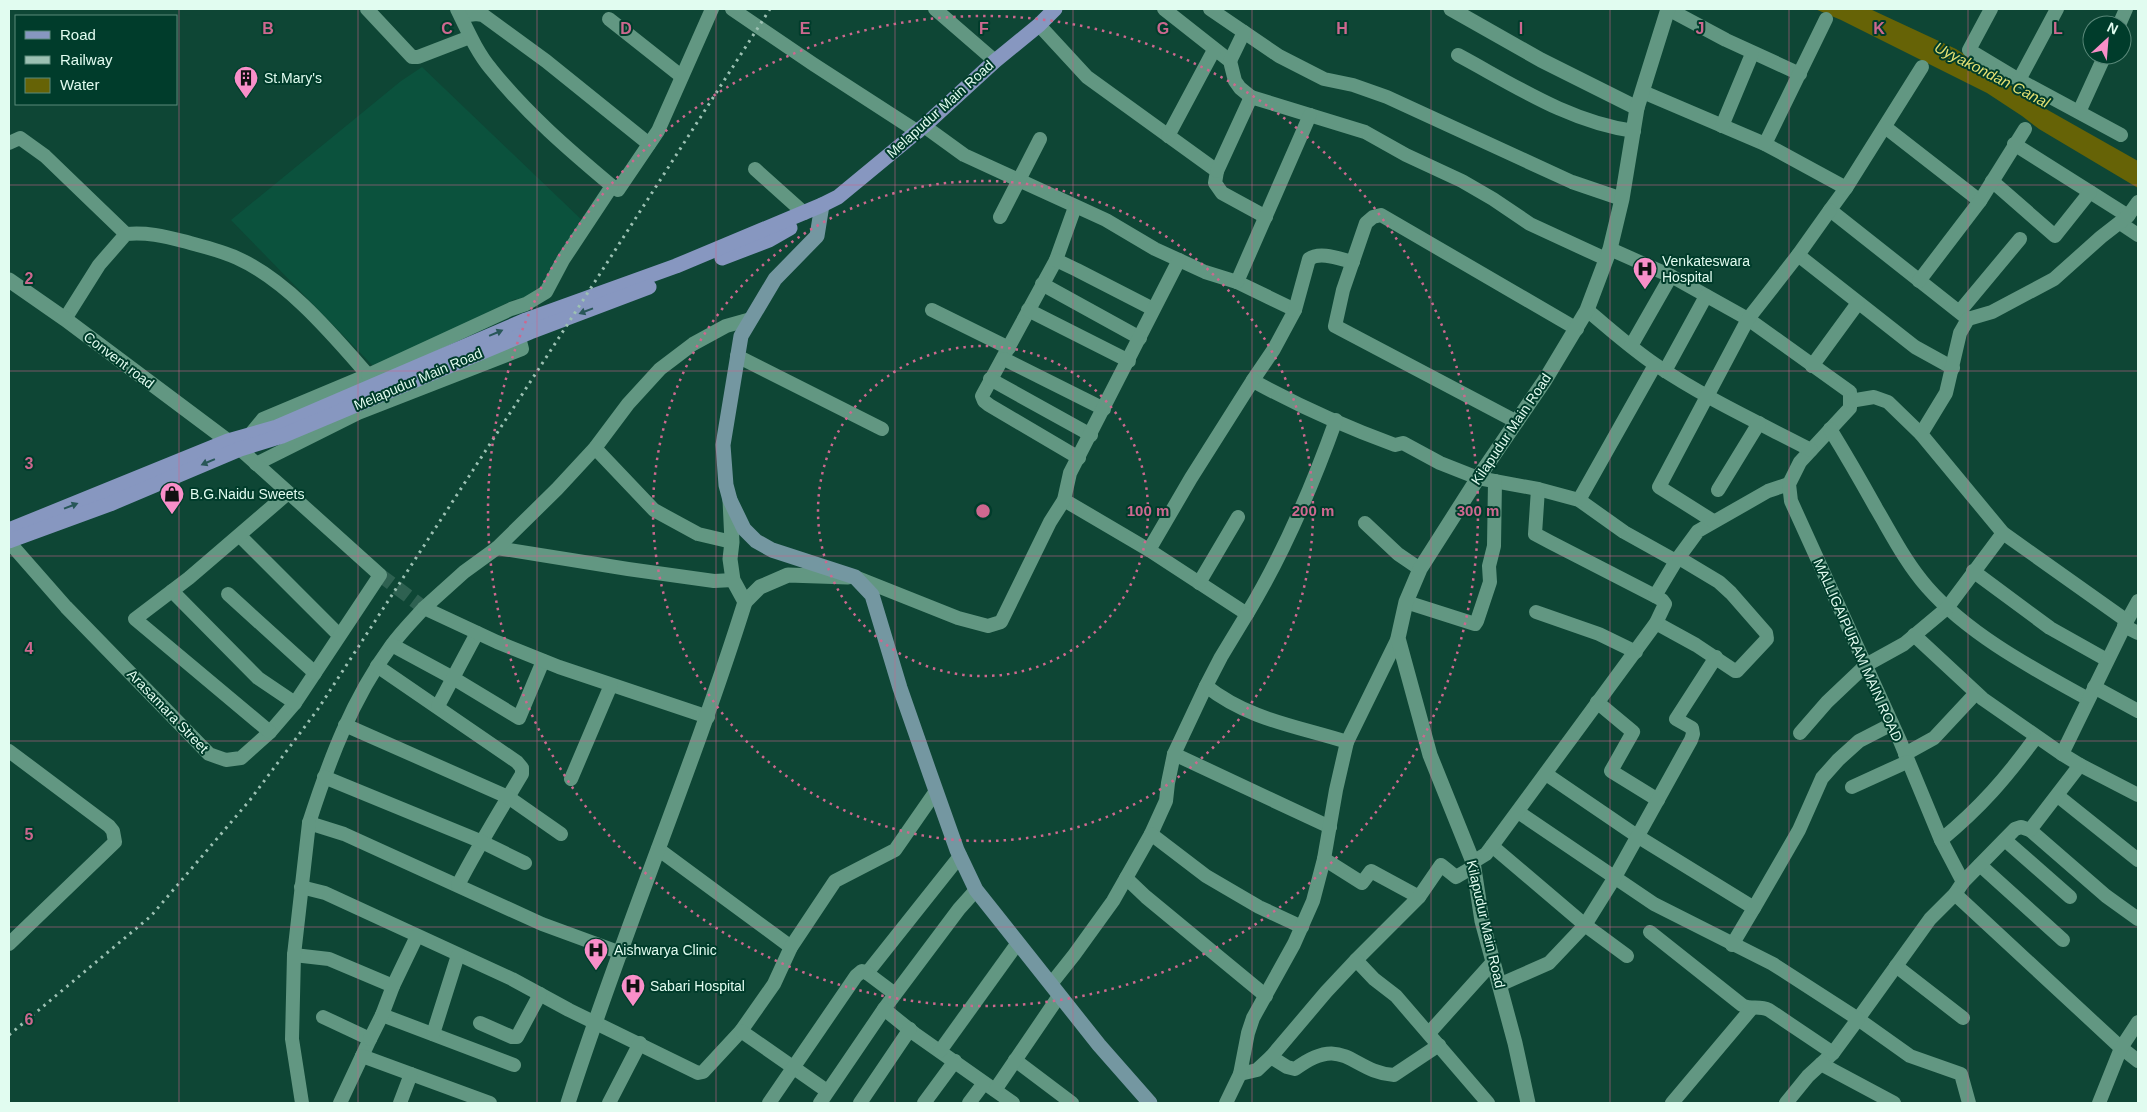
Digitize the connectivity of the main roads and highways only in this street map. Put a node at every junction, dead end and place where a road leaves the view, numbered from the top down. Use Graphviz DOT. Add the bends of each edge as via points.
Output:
graph roads {
  1 [pos="1055,9"];
  2 [pos="822,206"];
  3 [pos="234,445"];
  4 [pos="9,530"];
  5 [pos="9,541"];
  6 [pos="1150,1103"];
  1 -- 2 [label="main road, Melapudur Main Road" via="921,129 838,197"];
  3 -- 2 [label="main road, Melapudur Main Road, one-way" via="526,320 676,266"];
  2 -- 3 [label="main road, Melapudur Main Road, one-way" via="769,240 530,332 282,436"];
  2 -- 6 [label="main road" via="817,236 775,279 741,336 723,445 730,500 744,529 756,541 772,550 855,577 872,595 936,791 976,890"];
  4 -- 3 [label="main road, Melapudur Main Road, one-way"];
  3 -- 5 [label="main road, Melapudur Main Road, one-way" via="110,504"];
}
